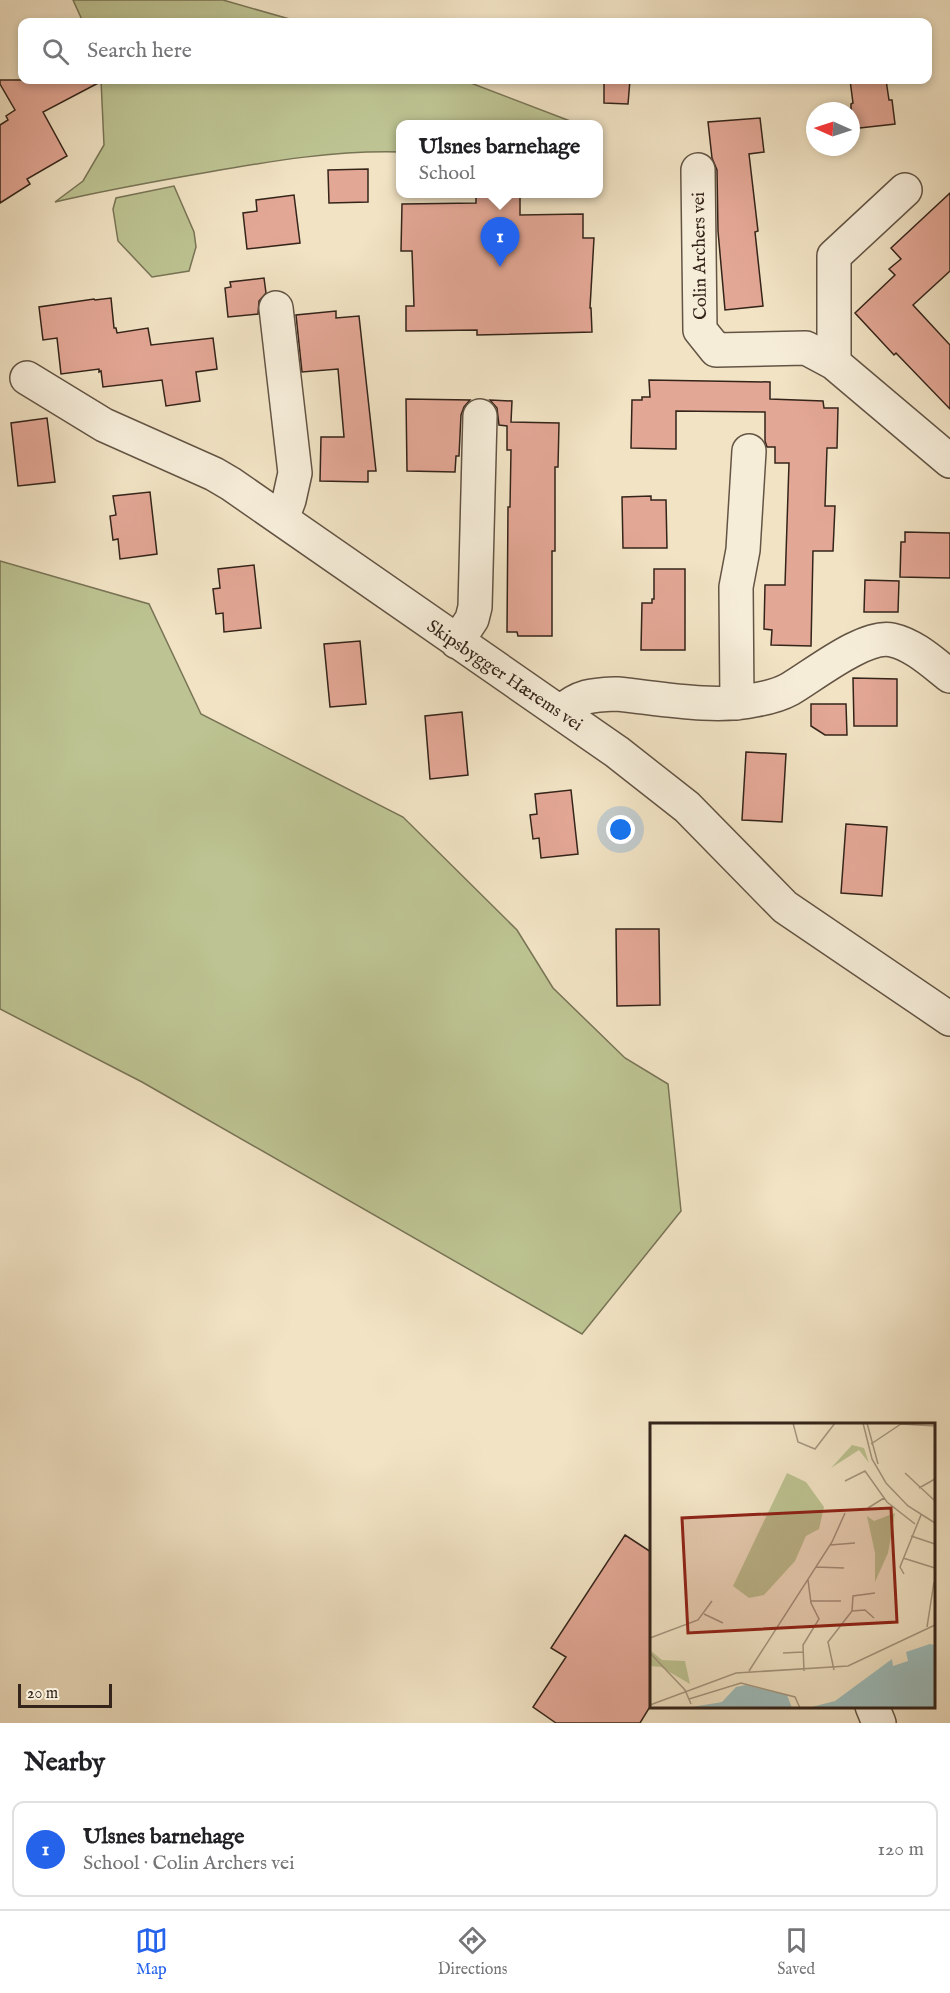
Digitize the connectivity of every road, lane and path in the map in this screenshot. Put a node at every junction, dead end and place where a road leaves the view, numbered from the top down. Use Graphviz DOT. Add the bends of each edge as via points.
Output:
graph roads {
  1 [pos="698,170"];
  2 [pos="905,190"];
  3 [pos="276,308"];
  4 [pos="834,363"];
  5 [pos="27,378"];
  6 [pos="480,416"];
  7 [pos="749,451"];
  8 [pos="950,461"];
  9 [pos="282,519"];
  10 [pos="458,642"];
  11 [pos="950,676"];
  12 [pos="737,703"];
  13 [pos="561,712"];
  14 [pos="950,1019"];
  15 [pos="872,1708"];
  16 [pos="879,1723"];
  1 -- 4 [label="street, Colin Archers vei" via="700,330 716,350 806,348"];
  2 -- 4 [label="street" via="834,256"];
  3 -- 9 [label="street" via="295,472"];
  4 -- 8 [label="street, Colin Archers vei"];
  5 -- 9 [label="street, Skipsbygger Hærems vei" via="104,425 214,474"];
  6 -- 10 [label="street" via="475,607"];
  7 -- 12 [label="street" via="743,550 736,587"];
  9 -- 10 [label="street, Skipsbygger Hærems vei"];
  10 -- 13 [label="street, Skipsbygger Hærems vei"];
  11 -- 12 [label="street" via="921,653 889,640 878,640 782,692"];
  12 -- 13 [label="street" via="617,694 583,697"];
  13 -- 14 [label="street, Skipsbygger Hærems vei" via="687,807 785,907"];
  15 -- 16 [label="street"];
}
